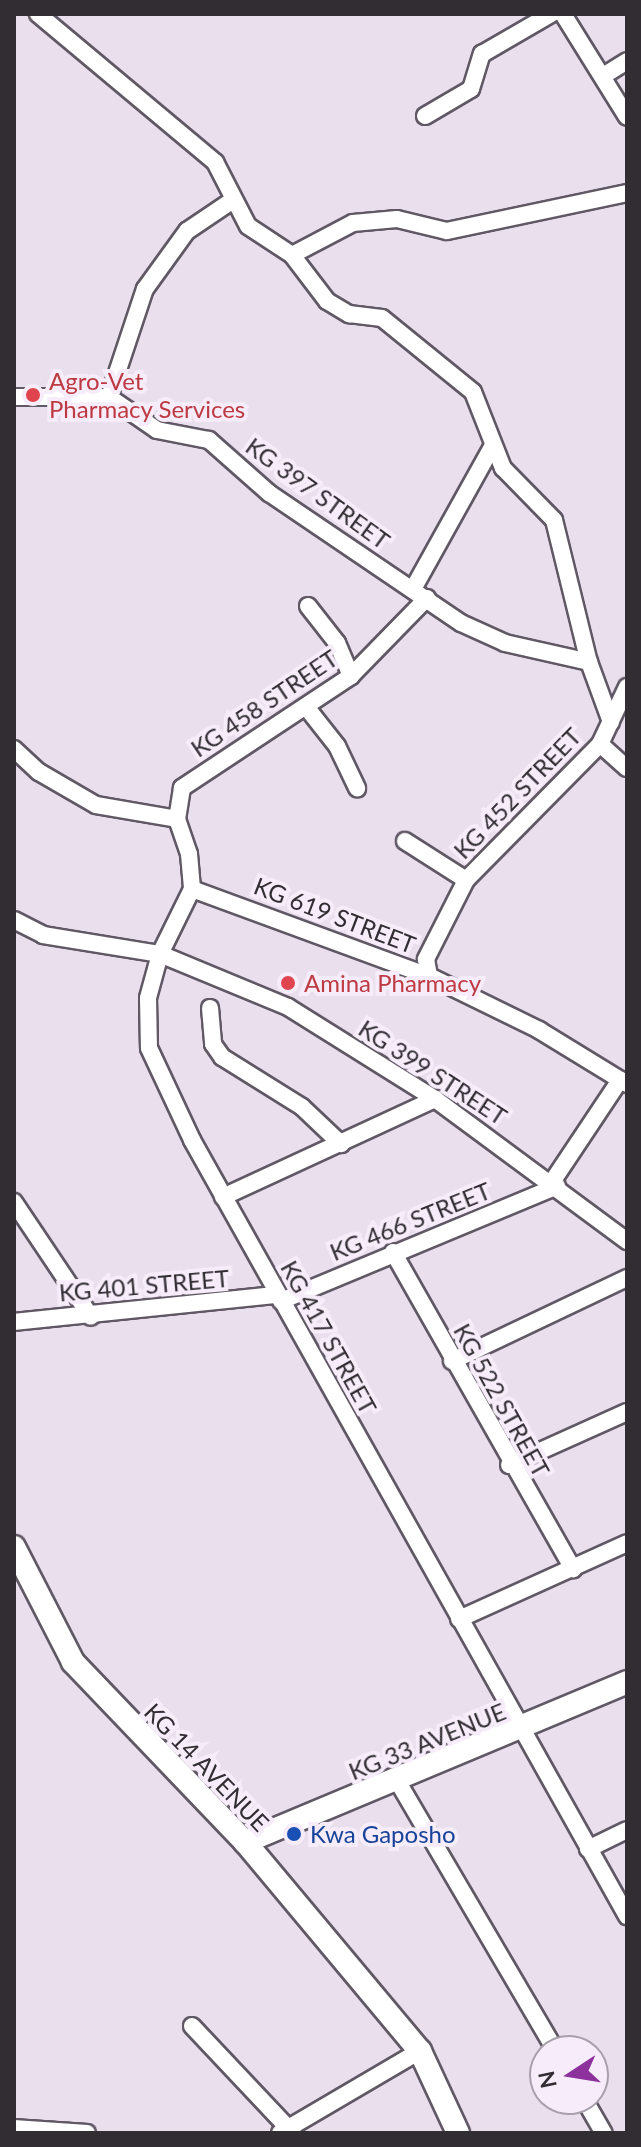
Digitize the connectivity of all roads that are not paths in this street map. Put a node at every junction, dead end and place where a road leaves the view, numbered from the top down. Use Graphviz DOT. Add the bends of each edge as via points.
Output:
graph roads {
  1 [pos="38,14"];
  2 [pos="551,14"];
  3 [pos="563,14"];
  4 [pos="627,61"];
  5 [pos="603,76"];
  6 [pos="425,116"];
  7 [pos="627,117"];
  8 [pos="627,193"];
  9 [pos="233,200"];
  10 [pos="292,255"];
  11 [pos="14,397"];
  12 [pos="109,397"];
  13 [pos="492,447"];
  14 [pos="420,593"];
  15 [pos="308,606"];
  16 [pos="589,662"];
  17 [pos="351,676"];
  18 [pos="627,687"];
  19 [pos="307,708"];
  20 [pos="611,722"];
  21 [pos="600,744"];
  22 [pos="14,749"];
  23 [pos="627,768"];
  24 [pos="357,788"];
  25 [pos="177,819"];
  26 [pos="405,841"];
  27 [pos="466,880"];
  28 [pos="192,889"];
  29 [pos="14,920"];
  30 [pos="160,954"];
  31 [pos="429,976"];
  32 [pos="210,1008"];
  33 [pos="624,1082"];
  34 [pos="435,1099"];
  35 [pos="341,1144"];
  36 [pos="554,1184"];
  37 [pos="223,1197"];
  38 [pos="14,1202"];
  39 [pos="627,1241"];
  40 [pos="393,1252"];
  41 [pos="627,1278"];
  42 [pos="279,1298"];
  43 [pos="91,1317"];
  44 [pos="14,1322"];
  45 [pos="452,1361"];
  46 [pos="627,1412"];
  47 [pos="509,1465"];
  48 [pos="627,1543"];
  49 [pos="14,1547"];
  50 [pos="573,1569"];
  51 [pos="459,1619"];
  52 [pos="627,1682"];
  53 [pos="523,1729"];
  54 [pos="398,1782"];
  55 [pos="627,1830"];
  56 [pos="245,1842"];
  57 [pos="588,1849"];
  58 [pos="627,1916"];
  59 [pos="192,2026"];
  60 [pos="547,2035"];
  61 [pos="420,2051"];
  62 [pos="593,2115"];
  63 [pos="14,2128"];
  64 [pos="288,2131"];
  65 [pos="87,2133"];
  66 [pos="458,2133"];
  67 [pos="604,2133"];
  1 -- 9 [label="street" via="215,162"];
  2 -- 6 [label="street" via="482,54 471,89"];
  3 -- 5 [label="street"];
  4 -- 5 [label="street"];
  5 -- 7 [label="street"];
  8 -- 10 [label="street" via="447,231 397,219 353,223"];
  9 -- 10 [label="street" via="248,226"];
  9 -- 12 [label="street" via="187,231 145,289"];
  10 -- 13 [label="street" via="327,301 349,314 382,318 473,392"];
  11 -- 12 [label="street"];
  12 -- 14 [label="street, KG 397 STREET" via="157,430 209,440 269,493"];
  13 -- 14 [label="street, KG 458 STREET"];
  13 -- 16 [label="street" via="517,488 554,520"];
  14 -- 16 [label="street, KG 397 STREET" via="505,643"];
  14 -- 17 [label="street, KG 458 STREET"];
  15 -- 17 [label="street" via="337,643"];
  16 -- 20 [label="street"];
  17 -- 19 [label="street, KG 458 STREET"];
  18 -- 20 [label="street, KG 452 STREET"];
  19 -- 24 [label="street" via="337,746"];
  19 -- 25 [label="street, KG 458 STREET" via="247,740 182,788"];
  20 -- 21 [label="street, KG 452 STREET"];
  21 -- 23 [label="street"];
  21 -- 27 [label="street, KG 452 STREET"];
  22 -- 25 [label="street" via="39,772 96,805"];
  25 -- 28 [label="street" via="189,854"];
  26 -- 27 [label="street"];
  27 -- 31 [label="street, KG 452 STREET" via="426,959"];
  28 -- 30 [label="street, KG 417 STREET"];
  28 -- 31 [label="street, KG 619 STREET"];
  29 -- 30 [label="street, KG 399 STREET" via="43,935"];
  30 -- 34 [label="street, KG 399 STREET" via="288,1007"];
  30 -- 37 [label="street, KG 417 STREET" via="148,998 149,1048"];
  31 -- 33 [label="street, KG 619 STREET" via="539,1030"];
  32 -- 35 [label="street" via="213,1044 222,1057 302,1107"];
  33 -- 36 [label="street"];
  34 -- 35 [label="street"];
  34 -- 36 [label="street, KG 399 STREET"];
  35 -- 37 [label="street"];
  36 -- 39 [label="street, KG 399 STREET"];
  36 -- 40 [label="street, KG 466 STREET"];
  37 -- 42 [label="street, KG 417 STREET"];
  38 -- 43 [label="street"];
  40 -- 42 [label="street, KG 466 STREET"];
  40 -- 45 [label="street, KG 522 STREET"];
  41 -- 45 [label="street"];
  42 -- 43 [label="street, KG 401 STREET"];
  42 -- 51 [label="street, KG 417 STREET"];
  43 -- 44 [label="street, KG 401 STREET"];
  45 -- 47 [label="street, KG 522 STREET"];
  46 -- 47 [label="street"];
  47 -- 50 [label="street, KG 522 STREET"];
  48 -- 50 [label="street"];
  49 -- 56 [label="main road, KG 14 AVENUE" via="73,1662"];
  50 -- 51 [label="street"];
  51 -- 53 [label="street, KG 417 STREET"];
  52 -- 53 [label="main road, KG 33 AVENUE"];
  53 -- 54 [label="main road, KG 33 AVENUE"];
  53 -- 57 [label="street, KG 417 STREET"];
  54 -- 56 [label="main road, KG 33 AVENUE"];
  54 -- 60 [label="street"];
  55 -- 57 [label="street"];
  56 -- 61 [label="main road, KG 14 AVENUE"];
  57 -- 58 [label="street, KG 417 STREET"];
  59 -- 64 [label="street"];
  61 -- 64 [label="street"];
  61 -- 66 [label="main road, KG 14 AVENUE"];
  62 -- 67 [label="street"];
  63 -- 65 [label="street"];
}
